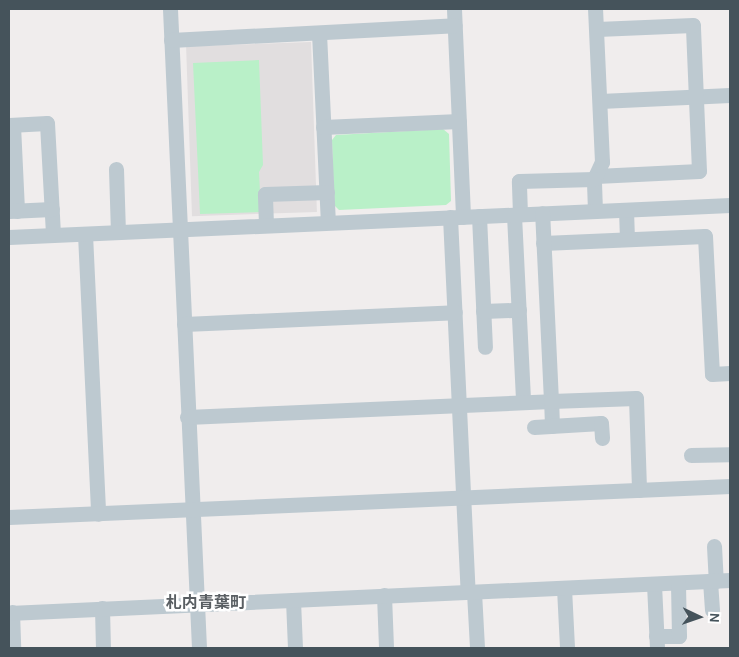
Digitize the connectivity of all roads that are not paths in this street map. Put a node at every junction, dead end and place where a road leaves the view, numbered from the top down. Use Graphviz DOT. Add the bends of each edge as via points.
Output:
graph roads {
  1 [pos="170,9"];
  2 [pos="454,9"];
  3 [pos="595,9"];
  4 [pos="455,25"];
  5 [pos="597,29"];
  6 [pos="319,32"];
  7 [pos="171,40"];
  8 [pos="730,95"];
  9 [pos="696,97"];
  10 [pos="600,102"];
  11 [pos="459,121"];
  12 [pos="11,125"];
  13 [pos="323,127"];
  14 [pos="116,169"];
  15 [pos="595,177"];
  16 [pos="327,192"];
  17 [pos="730,205"];
  18 [pos="52,209"];
  19 [pos="626,210"];
  20 [pos="13,211"];
  21 [pos="595,211"];
  22 [pos="542,213"];
  23 [pos="517,214"];
  24 [pos="479,216"];
  25 [pos="457,217"];
  26 [pos="328,222"];
  27 [pos="266,225"];
  28 [pos="179,230"];
  29 [pos="118,232"];
  30 [pos="85,234"];
  31 [pos="54,235"];
  32 [pos="9,237"];
  33 [pos="627,239"];
  34 [pos="543,243"];
  35 [pos="519,310"];
  36 [pos="483,311"];
  37 [pos="455,312"];
  38 [pos="184,324"];
  39 [pos="485,347"];
  40 [pos="730,373"];
  41 [pos="551,401"];
  42 [pos="523,402"];
  43 [pos="460,405"];
  44 [pos="188,417"];
  45 [pos="552,426"];
  46 [pos="534,427"];
  47 [pos="602,438"];
  48 [pos="730,454"];
  49 [pos="691,455"];
  50 [pos="730,486"];
  51 [pos="639,490"];
  52 [pos="464,498"];
  53 [pos="192,510"];
  54 [pos="98,514"];
  55 [pos="9,517"];
  56 [pos="714,546"];
  57 [pos="719,581"];
  58 [pos="678,583"];
  59 [pos="654,584"];
  60 [pos="564,588"];
  61 [pos="471,592"];
  62 [pos="384,596"];
  63 [pos="293,600"];
  64 [pos="197,604"];
  65 [pos="102,608"];
  66 [pos="712,610"];
  67 [pos="10,613"];
  68 [pos="656,642"];
  69 [pos="13,648"];
  70 [pos="104,648"];
  71 [pos="198,648"];
  72 [pos="295,648"];
  73 [pos="386,648"];
  74 [pos="477,648"];
  75 [pos="567,648"];
  1 -- 7 [label="street"];
  2 -- 4 [label="street"];
  3 -- 5 [label="street"];
  4 -- 6 [label="street"];
  4 -- 11 [label="street"];
  5 -- 9 [label="street" via="693,25"];
  5 -- 10 [label="street"];
  6 -- 7 [label="street"];
  6 -- 13 [label="street"];
  7 -- 28 [label="street"];
  8 -- 9 [label="street"];
  9 -- 10 [label="street"];
  9 -- 15 [label="street" via="699,172"];
  10 -- 15 [label="street" via="602,162"];
  11 -- 13 [label="street"];
  11 -- 25 [label="street"];
  12 -- 18 [label="street" via="47,123"];
  12 -- 20 [label="street"];
  13 -- 16 [label="street"];
  14 -- 29 [label="street"];
  15 -- 21 [label="street"];
  15 -- 23 [label="street" via="519,181"];
  16 -- 26 [label="street"];
  16 -- 27 [label="street" via="265,194"];
  17 -- 19 [label="street"];
  18 -- 20 [label="street"];
  18 -- 31 [label="street"];
  19 -- 21 [label="street"];
  19 -- 33 [label="street"];
  21 -- 22 [label="street"];
  22 -- 23 [label="street"];
  22 -- 34 [label="street"];
  23 -- 24 [label="street"];
  23 -- 35 [label="street"];
  24 -- 25 [label="street"];
  24 -- 36 [label="street"];
  25 -- 26 [label="street"];
  25 -- 37 [label="street"];
  26 -- 27 [label="street"];
  27 -- 28 [label="street"];
  28 -- 29 [label="street"];
  28 -- 38 [label="street"];
  29 -- 30 [label="street"];
  30 -- 31 [label="street"];
  30 -- 54 [label="street"];
  31 -- 32 [label="street"];
  33 -- 34 [label="street"];
  33 -- 40 [label="street" via="705,236 712,374"];
  34 -- 41 [label="street"];
  35 -- 36 [label="street"];
  35 -- 42 [label="street"];
  36 -- 39 [label="street"];
  37 -- 38 [label="street"];
  37 -- 43 [label="street"];
  38 -- 44 [label="street"];
  41 -- 42 [label="street"];
  41 -- 45 [label="street"];
  41 -- 51 [label="street" via="636,398"];
  42 -- 43 [label="street"];
  43 -- 44 [label="street"];
  43 -- 52 [label="street"];
  44 -- 53 [label="street"];
  45 -- 46 [label="street"];
  45 -- 47 [label="street" via="601,424"];
  48 -- 49 [label="street"];
  50 -- 51 [label="street"];
  51 -- 52 [label="street"];
  52 -- 53 [label="street"];
  52 -- 61 [label="street"];
  53 -- 54 [label="street"];
  53 -- 64 [label="street"];
  54 -- 55 [label="street"];
  56 -- 57 [label="street"];
  57 -- 58 [label="street"];
  57 -- 66 [label="street"];
  58 -- 59 [label="street"];
  58 -- 68 [label="street" via="680,636"];
  59 -- 60 [label="street"];
  59 -- 68 [label="street"];
  60 -- 61 [label="street"];
  60 -- 75 [label="street"];
  61 -- 62 [label="street"];
  61 -- 74 [label="street"];
  62 -- 63 [label="street"];
  62 -- 73 [label="street"];
  63 -- 64 [label="street"];
  63 -- 72 [label="street"];
  64 -- 65 [label="street"];
  64 -- 71 [label="street"];
  65 -- 67 [label="street"];
  65 -- 70 [label="street"];
  67 -- 69 [label="street"];
}
